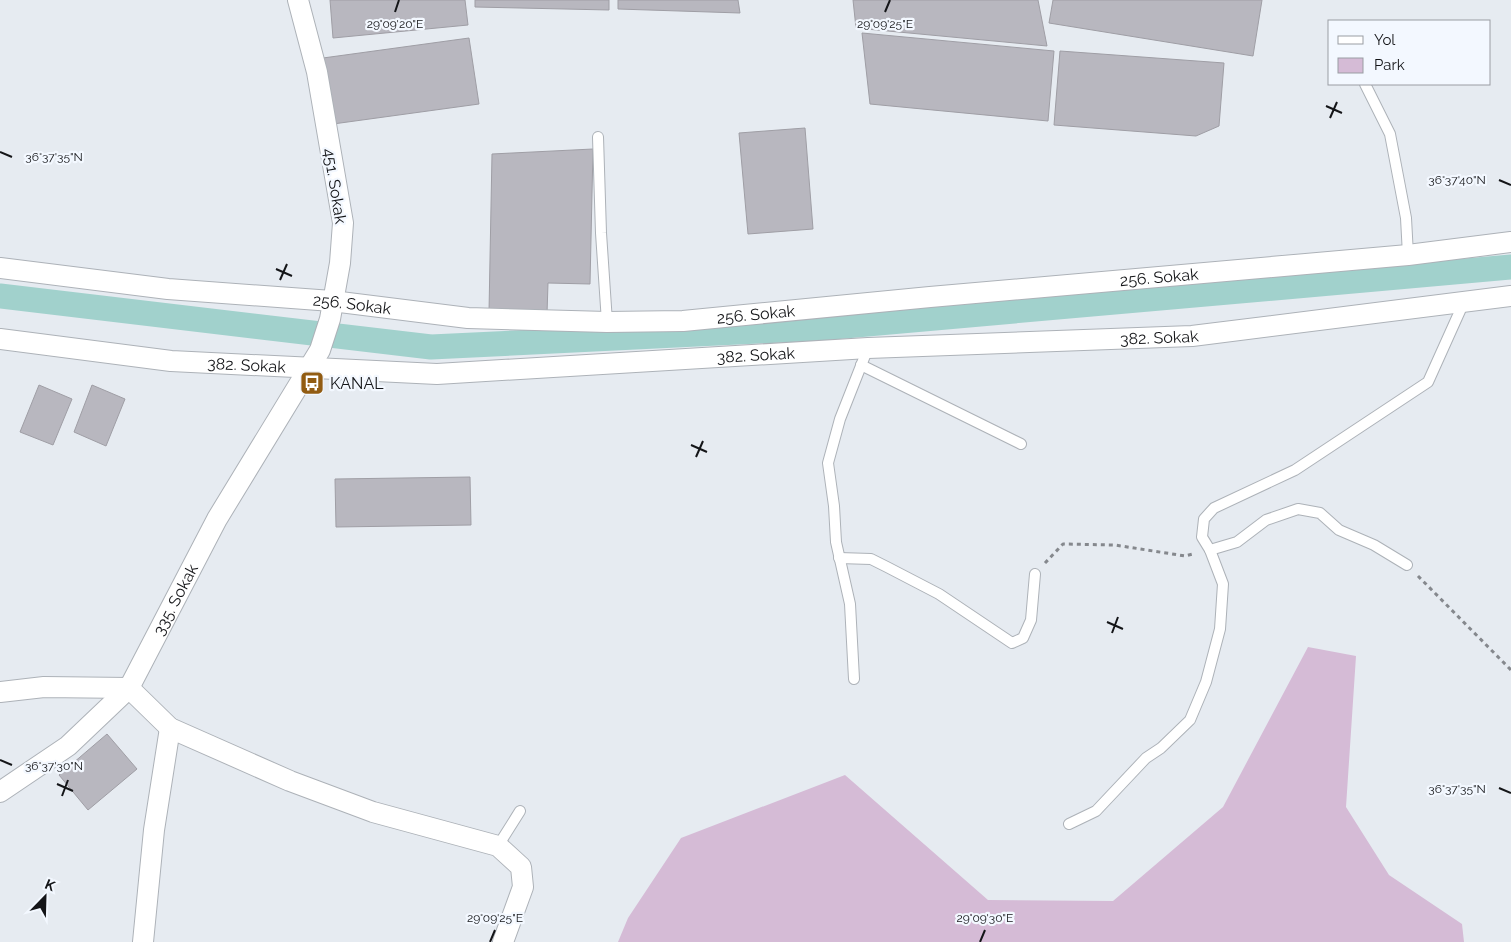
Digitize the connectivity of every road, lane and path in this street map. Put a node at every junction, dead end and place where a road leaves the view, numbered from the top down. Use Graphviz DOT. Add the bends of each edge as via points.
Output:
graph roads {
  1 [pos="298,0"];
  2 [pos="1366,85"];
  3 [pos="598,137"];
  4 [pos="1511,242"];
  5 [pos="1408,255"];
  6 [pos="0,268"];
  7 [pos="1511,296"];
  8 [pos="1464,302"];
  9 [pos="331,310"];
  10 [pos="607,322"];
  11 [pos="0,338"];
  12 [pos="865,356"];
  13 [pos="307,368"];
  14 [pos="1021,444"];
  15 [pos="1210,550"];
  16 [pos="840,558"];
  17 [pos="1407,565"];
  18 [pos="1035,574"];
  19 [pos="1511,670"];
  20 [pos="854,679"];
  21 [pos="129,688"];
  22 [pos="0,692"];
  23 [pos="170,728"];
  24 [pos="0,792"];
  25 [pos="520,811"];
  26 [pos="1069,824"];
  27 [pos="498,846"];
  28 [pos="143,942"];
  29 [pos="503,942"];
  1 -- 9 [label="street, 451. Sokak" via="317,72 343,223 340,264"];
  2 -- 5 [label="lane" via="1390,134 1406,218"];
  3 -- 10 [label="lane"];
  4 -- 5 [label="street, 256. Sokak"];
  5 -- 10 [label="street, 256. Sokak" via="683,321"];
  6 -- 9 [label="street, 256. Sokak"];
  7 -- 8 [label="street, 382. Sokak"];
  8 -- 12 [label="street, 382. Sokak" via="1192,336"];
  8 -- 15 [label="lane" via="1428,382 1295,470 1214,508 1204,518 1202,537"];
  9 -- 10 [label="street, 256. Sokak"];
  9 -- 13 [label="street, 451. Sokak" via="320,350"];
  11 -- 13 [label="street, 382. Sokak" via="170,361"];
  12 -- 13 [label="street, 382. Sokak" via="436,374"];
  12 -- 14 [label="lane"];
  12 -- 16 [label="lane" via="840,419 828,464"];
  13 -- 21 [label="street, 335. Sokak" via="217,519"];
  15 -- 17 [label="lane" via="1237,542 1266,520 1298,510 1320,513 1339,530 1374,545"];
  15 -- 18 [label="path" via="1185,556 1115,545 1064,544"];
  15 -- 26 [label="lane" via="1222,584 1220,629 1206,682 1190,720 1146,758 1096,811"];
  16 -- 18 [label="lane" via="871,559 887,566 939,594 1012,643 1024,638 1031,620"];
  16 -- 20 [label="lane" via="850,604"];
  17 -- 19 [label="path"];
  21 -- 22 [label="street" via="44,687"];
  21 -- 23 [label="street"];
  21 -- 24 [label="street, 335. Sokak" via="68,746"];
  23 -- 27 [label="street" via="290,781 373,812"];
  23 -- 28 [label="street" via="154,830"];
  25 -- 27 [label="lane"];
  27 -- 29 [label="street" via="521,867 523,887"];
}
